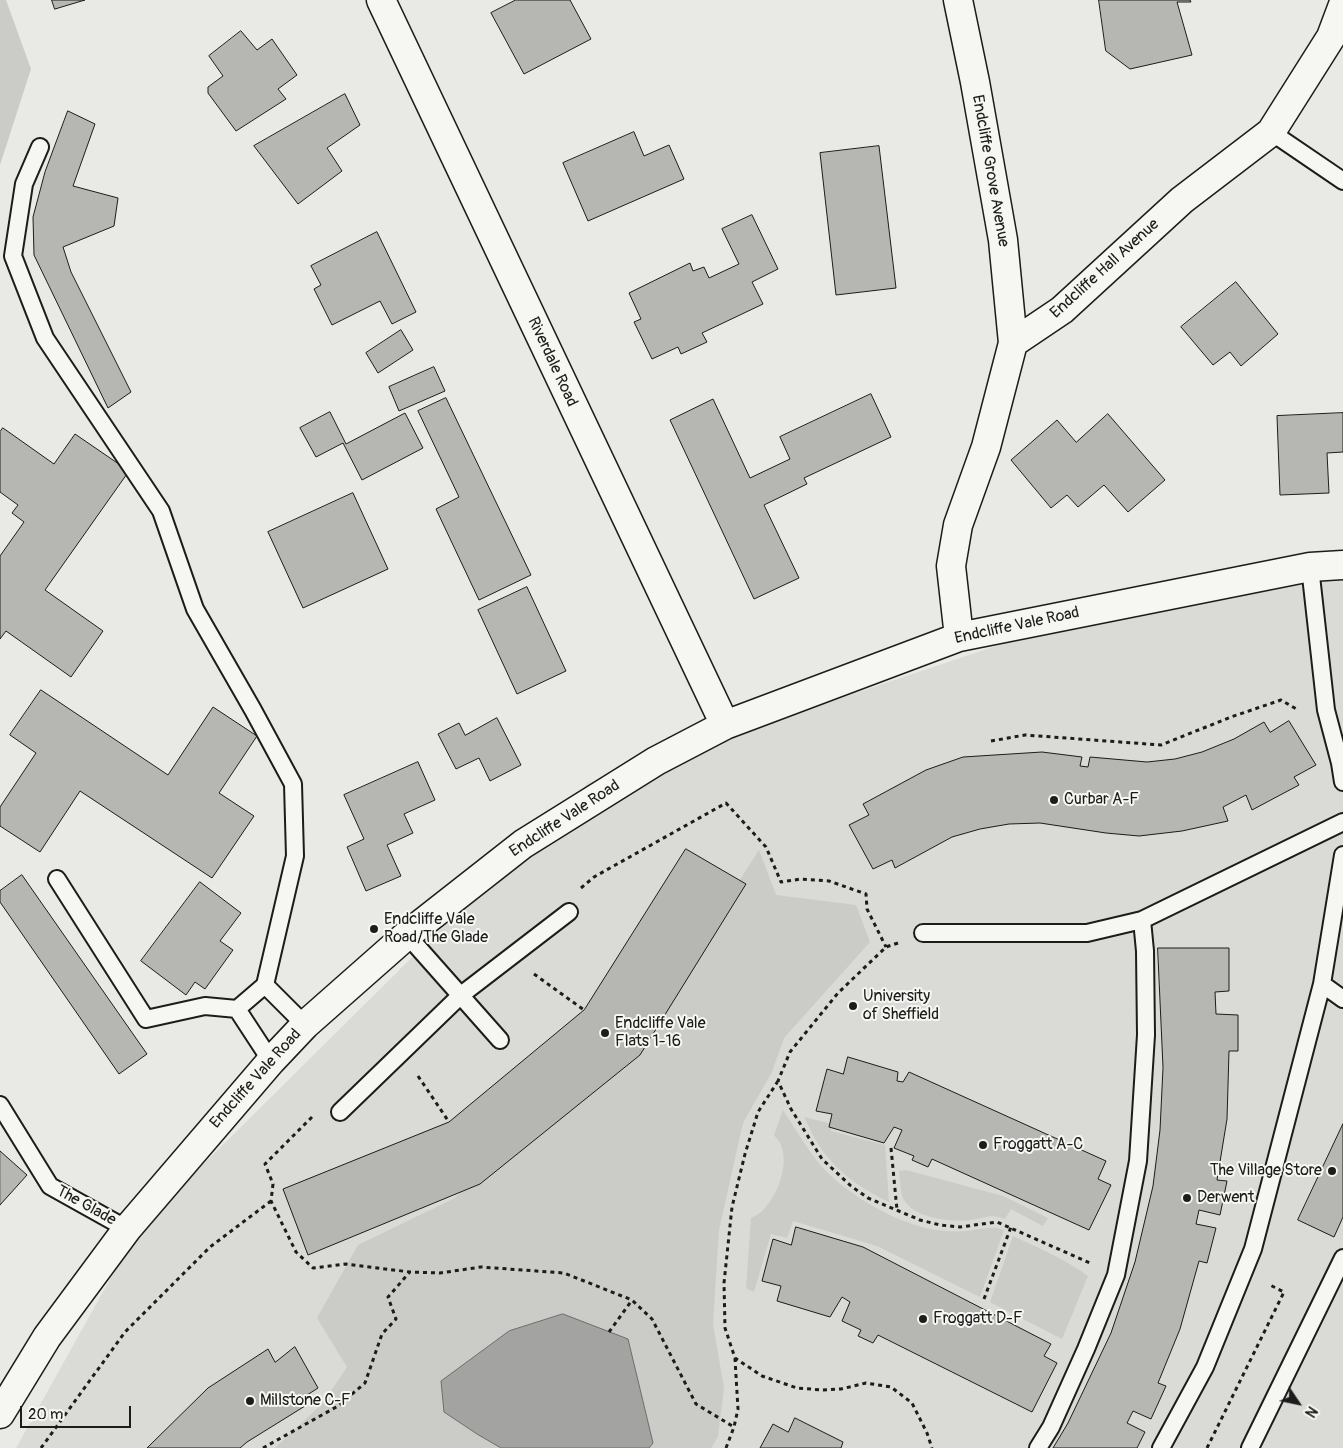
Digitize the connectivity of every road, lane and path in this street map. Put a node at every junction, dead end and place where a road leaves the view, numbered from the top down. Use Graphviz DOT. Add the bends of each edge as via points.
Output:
graph roads {
  1 [pos="381,0"];
  2 [pos="958,0"];
  3 [pos="1343,6"];
  4 [pos="1271,132"];
  5 [pos="40,147"];
  6 [pos="1343,181"];
  7 [pos="1013,343"];
  8 [pos="1343,565"];
  9 [pos="1310,567"];
  10 [pos="959,637"];
  11 [pos="725,724"];
  12 [pos="1331,729"];
  13 [pos="991,741"];
  14 [pos="1343,782"];
  15 [pos="1343,822"];
  16 [pos="1343,856"];
  17 [pos="57,879"];
  18 [pos="569,912"];
  19 [pos="1142,920"];
  20 [pos="923,933"];
  21 [pos="407,935"];
  22 [pos="886,948"];
  23 [pos="512,957"];
  24 [pos="1322,984"];
  25 [pos="265,985"];
  26 [pos="461,996"];
  27 [pos="1343,999"];
  28 [pos="237,1009"];
  29 [pos="584,1010"];
  30 [pos="305,1025"];
  31 [pos="500,1040"];
  32 [pos="402,1052"];
  33 [pos="270,1061"];
  34 [pos="778,1081"];
  35 [pos="0,1106"];
  36 [pos="340,1112"];
  37 [pos="449,1122"];
  38 [pos="891,1148"];
  39 [pos="271,1202"];
  40 [pos="897,1210"];
  41 [pos="1011,1228"];
  42 [pos="127,1229"];
  43 [pos="1343,1258"];
  44 [pos="1244,1270"];
  45 [pos="410,1272"];
  46 [pos="1116,1275"];
  47 [pos="984,1299"];
  48 [pos="632,1300"];
  49 [pos="609,1332"];
  50 [pos="735,1358"];
  51 [pos="0,1414"];
  52 [pos="734,1427"];
  53 [pos="41,1448"];
  54 [pos="263,1448"];
  55 [pos="726,1448"];
  56 [pos="932,1448"];
  57 [pos="1038,1448"];
  58 [pos="1161,1448"];
  59 [pos="1207,1448"];
  60 [pos="1250,1448"];
  1 -- 11 [label="street, Riverdale Road"];
  2 -- 7 [label="street, Endcliffe Grove Avenue" via="1004,240"];
  3 -- 4 [label="street, Endcliffe Hall Avenue" via="1331,37"];
  4 -- 6 [label="lane"];
  4 -- 7 [label="street, Endcliffe Hall Avenue" via="1182,200 1062,310"];
  5 -- 25 [label="lane" via="24,184 13,256 41,329 161,511 195,609 293,784 295,856"];
  7 -- 10 [label="street" via="986,447 958,525 951,566"];
  8 -- 9 [label="street, Endcliffe Vale Road"];
  9 -- 10 [label="street, Endcliffe Vale Road"];
  9 -- 12 [label="lane" via="1326,710"];
  10 -- 11 [label="street, Endcliffe Vale Road"];
  11 -- 21 [label="street, Endcliffe Vale Road" via="656,761 523,844"];
  12 -- 13 [label="path" via="1281,700 1162,745 1025,735"];
  12 -- 14 [label="lane"];
  15 -- 19 [label="lane"];
  16 -- 24 [label="lane"];
  17 -- 28 [label="lane" via="146,1020 205,1006"];
  18 -- 22 [label="path" via="570,897 594,877 726,803 766,847 781,882 801,879 829,881 866,894 867,909"];
  18 -- 23 [label="lane"];
  19 -- 20 [label="lane" via="1088,933"];
  19 -- 46 [label="lane" via="1146,1035 1138,1161"];
  20 -- 22 [label="path"];
  21 -- 26 [label="lane"];
  21 -- 30 [label="street, Endcliffe Vale Road"];
  22 -- 34 [label="path" via="838,993 804,1033 790,1052"];
  23 -- 26 [label="lane"];
  23 -- 29 [label="path"];
  24 -- 27 [label="lane"];
  24 -- 44 [label="lane" via="1253,1249"];
  25 -- 28 [label="lane"];
  25 -- 30 [label="lane"];
  26 -- 31 [label="lane"];
  26 -- 32 [label="lane"];
  28 -- 33 [label="lane"];
  30 -- 33 [label="street, Endcliffe Vale Road"];
  32 -- 36 [label="lane"];
  32 -- 37 [label="path"];
  33 -- 42 [label="street, Endcliffe Vale Road"];
  34 -- 40 [label="path" via="791,1110 822,1159 850,1186 868,1198"];
  34 -- 50 [label="path" via="758,1112 732,1207 724,1283 725,1328"];
  35 -- 42 [label="lane, The Glade" via="50,1186"];
  36 -- 39 [label="path" via="315,1114 265,1164 273,1184"];
  38 -- 40 [label="path"];
  39 -- 45 [label="path" via="296,1252 313,1268 346,1264"];
  39 -- 53 [label="path" via="210,1247 125,1332"];
  40 -- 41 [label="path" via="940,1225 960,1227 997,1222"];
  41 -- 46 [label="path"];
  41 -- 47 [label="path"];
  42 -- 51 [label="street, Endcliffe Vale Road" via="47,1337"];
  43 -- 60 [label="lane"];
  44 -- 58 [label="lane" via="1205,1367"];
  44 -- 59 [label="path" via="1284,1292"];
  45 -- 48 [label="path" via="440,1273 481,1267 564,1273"];
  45 -- 54 [label="path" via="388,1297 396,1319 382,1334 365,1383 338,1406"];
  46 -- 57 [label="lane" via="1079,1367"];
  48 -- 49 [label="path"];
  48 -- 52 [label="path" via="652,1319 696,1404"];
  50 -- 52 [label="path" via="738,1409"];
  50 -- 56 [label="path" via="762,1376 797,1388 823,1390 866,1383 891,1386 912,1403"];
  52 -- 55 [label="path"];
}
